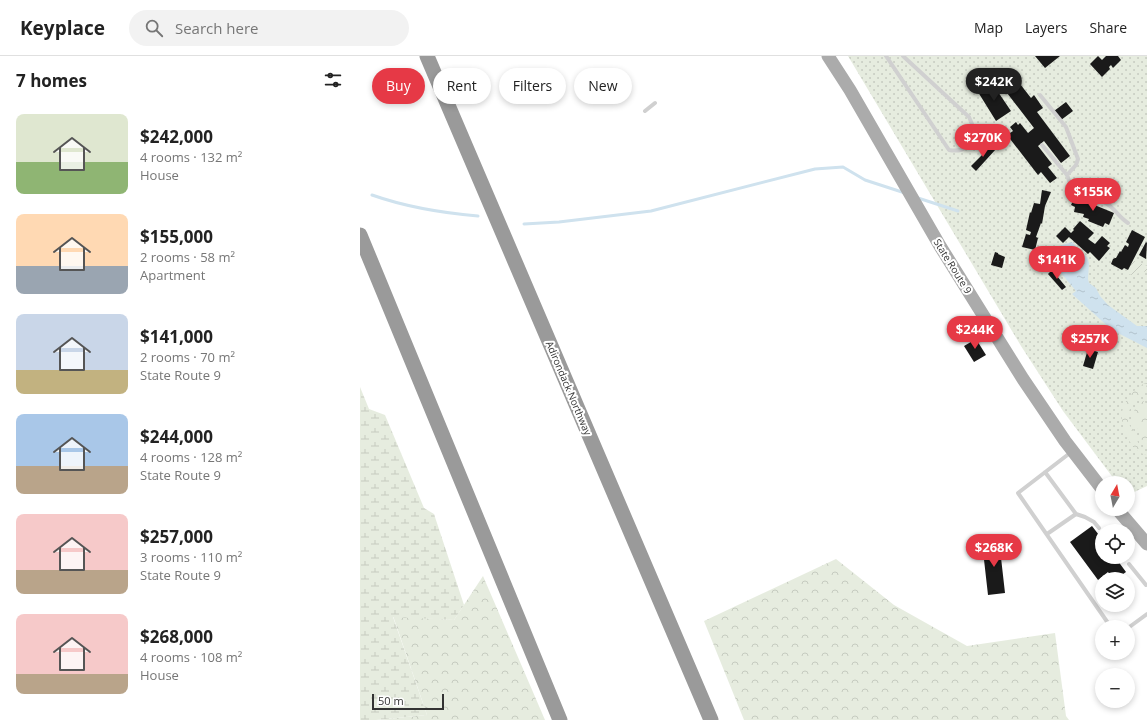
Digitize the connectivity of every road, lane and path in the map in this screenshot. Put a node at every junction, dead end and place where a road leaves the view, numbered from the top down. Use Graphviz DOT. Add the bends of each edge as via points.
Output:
graph roads {
  1 [pos="427,56"];
  2 [pos="828,56"];
  3 [pos="886,56"];
  4 [pos="903,56"];
  5 [pos="1040,95"];
  6 [pos="655,103"];
  7 [pos="645,111"];
  8 [pos="1042,145"];
  9 [pos="1067,174"];
  10 [pos="1071,186"];
  11 [pos="1067,191"];
  12 [pos="1128,223"];
  13 [pos="360,235"];
  14 [pos="1072,451"];
  15 [pos="1045,472"];
  16 [pos="1095,480"];
  17 [pos="1076,514"];
  18 [pos="1123,516"];
  19 [pos="1096,524"];
  20 [pos="1047,534"];
  21 [pos="1147,544"];
  22 [pos="1129,564"];
  23 [pos="1147,585"];
  24 [pos="1147,614"];
  25 [pos="1106,620"];
  26 [pos="1135,623"];
  27 [pos="560,720"];
  28 [pos="711,720"];
  1 -- 28 [label="highway, Adirondack Northway"];
  2 -- 14 [label="main road, State Route 9" via="1023,379"];
  3 -- 4 [label="lane" via="948,150 957,152 964,148 972,140 975,131 969,117"];
  5 -- 9 [label="lane" via="1066,127 1078,159"];
  6 -- 7 [label="lane"];
  8 -- 9 [label="lane"];
  9 -- 10 [label="lane"];
  10 -- 11 [label="lane"];
  10 -- 12 [label="lane" via="1111,207"];
  13 -- 27 [label="highway"];
  14 -- 15 [label="lane"];
  14 -- 16 [label="main road, State Route 9"];
  15 -- 17 [label="lane"];
  15 -- 20 [label="lane" via="1018,493"];
  17 -- 19 [label="lane"];
  17 -- 20 [label="lane"];
  18 -- 21 [label="main road"];
  20 -- 25 [label="lane"];
  22 -- 23 [label="lane"];
  24 -- 26 [label="lane"];
}
